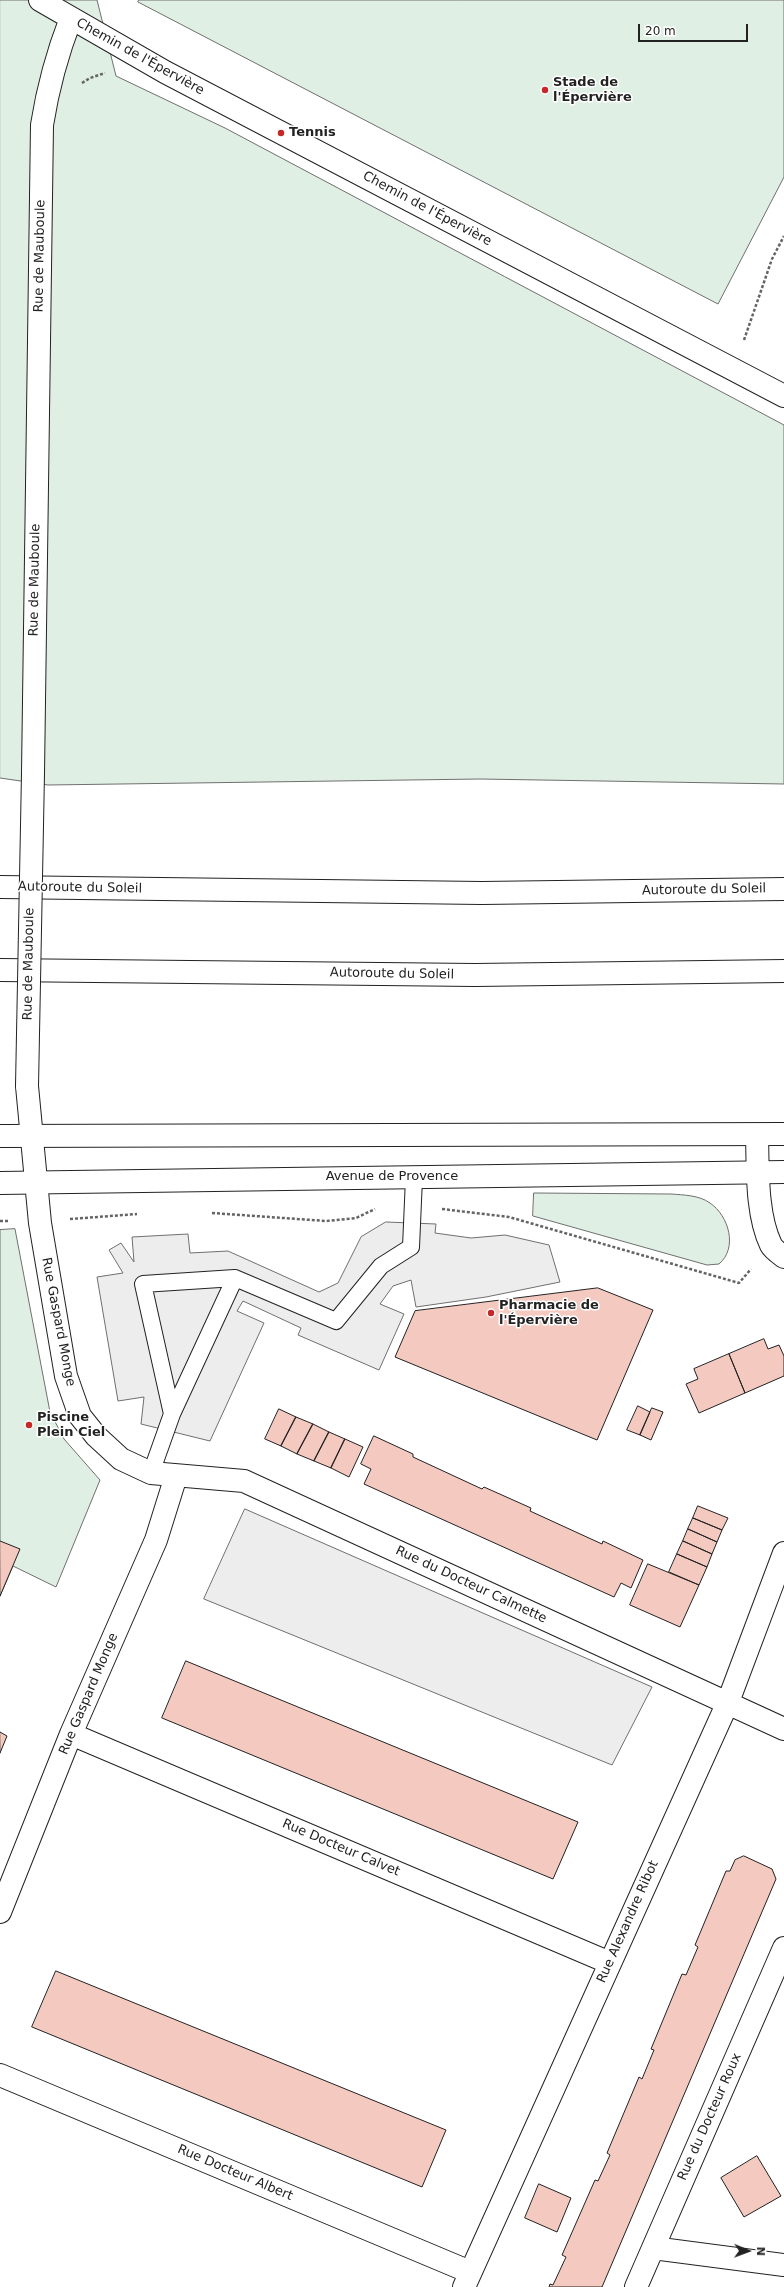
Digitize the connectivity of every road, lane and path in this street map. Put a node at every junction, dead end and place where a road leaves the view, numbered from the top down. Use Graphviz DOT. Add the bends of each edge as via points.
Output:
graph roads {
  1 [pos="40,0"];
  2 [pos="71,18"];
  3 [pos="784,236"];
  4 [pos="743,344"];
  5 [pos="784,396"];
  6 [pos="0,887"];
  7 [pos="784,889"];
  8 [pos="0,970"];
  9 [pos="784,971"];
  10 [pos="784,1134"];
  11 [pos="31,1135"];
  12 [pos="757,1135"];
  13 [pos="0,1136"];
  14 [pos="784,1172"];
  15 [pos="758,1173"];
  16 [pos="414,1178"];
  17 [pos="35,1182"];
  18 [pos="0,1183"];
  19 [pos="778,1252"];
  20 [pos="234,1278"];
  21 [pos="172,1414"];
  22 [pos="150,1473"];
  23 [pos="176,1476"];
  24 [pos="784,1554"];
  25 [pos="728,1702"];
  26 [pos="784,1729"];
  27 [pos="71,1734"];
  28 [pos="0,1912"];
  29 [pos="784,1948"];
  30 [pos="610,1962"];
  31 [pos="0,2074"];
  32 [pos="653,2248"];
  33 [pos="784,2265"];
  34 [pos="467,2280"];
  35 [pos="636,2287"];
  1 -- 2 [label="main road"];
  2 -- 5 [label="main road, Chemin de l'Épervière" via="165,72"];
  2 -- 11 [label="main road, Rue de Mauboule, bridge" via="48,86 42,124 27,1086"];
  3 -- 4 [label="path" via="772,259"];
  6 -- 7 [label="main road, Autoroute du Soleil" via="482,892"];
  8 -- 9 [label="main road, Autoroute du Soleil" via="475,975"];
  10 -- 12 [label="main road"];
  11 -- 12 [label="main road"];
  11 -- 13 [label="main road"];
  11 -- 17 [label="main road, Rue de Mauboule"];
  12 -- 15 [label="main road"];
  14 -- 15 [label="main road, Avenue de Provence"];
  15 -- 16 [label="main road, Avenue de Provence"];
  15 -- 19 [label="main road" via="762,1215"];
  16 -- 17 [label="main road, Avenue de Provence"];
  16 -- 20 [label="lane" via="411,1247 381,1266 336,1321"];
  17 -- 18 [label="main road, Avenue de Provence"];
  17 -- 22 [label="main road, Rue Gaspard Monge" via="66,1376 80,1416 96,1436 121,1459"];
  20 -- 21 [label="lane"];
  20 -- 21 [label="lane" via="143,1284"];
  21 -- 22 [label="lane"];
  22 -- 23 [label="main road, Rue du Docteur Calmette"];
  23 -- 25 [label="main road, Rue du Docteur Calmette" via="244,1481"];
  23 -- 27 [label="main road, Rue Gaspard Monge" via="156,1540"];
  24 -- 25 [label="main road, Rue Alexandre Ribot"];
  25 -- 26 [label="main road, Rue du Docteur Calmette"];
  25 -- 30 [label="main road, Rue Alexandre Ribot"];
  27 -- 28 [label="main road, Rue Gaspard Monge"];
  27 -- 30 [label="main road, Rue Docteur Calvet"];
  29 -- 32 [label="main road, Rue du Docteur Roux"];
  30 -- 34 [label="main road, Rue Alexandre Ribot"];
  31 -- 34 [label="main road, Rue Docteur Albert"];
  32 -- 33 [label="main road"];
  32 -- 35 [label="main road, Rue du Docteur Roux"];
}
